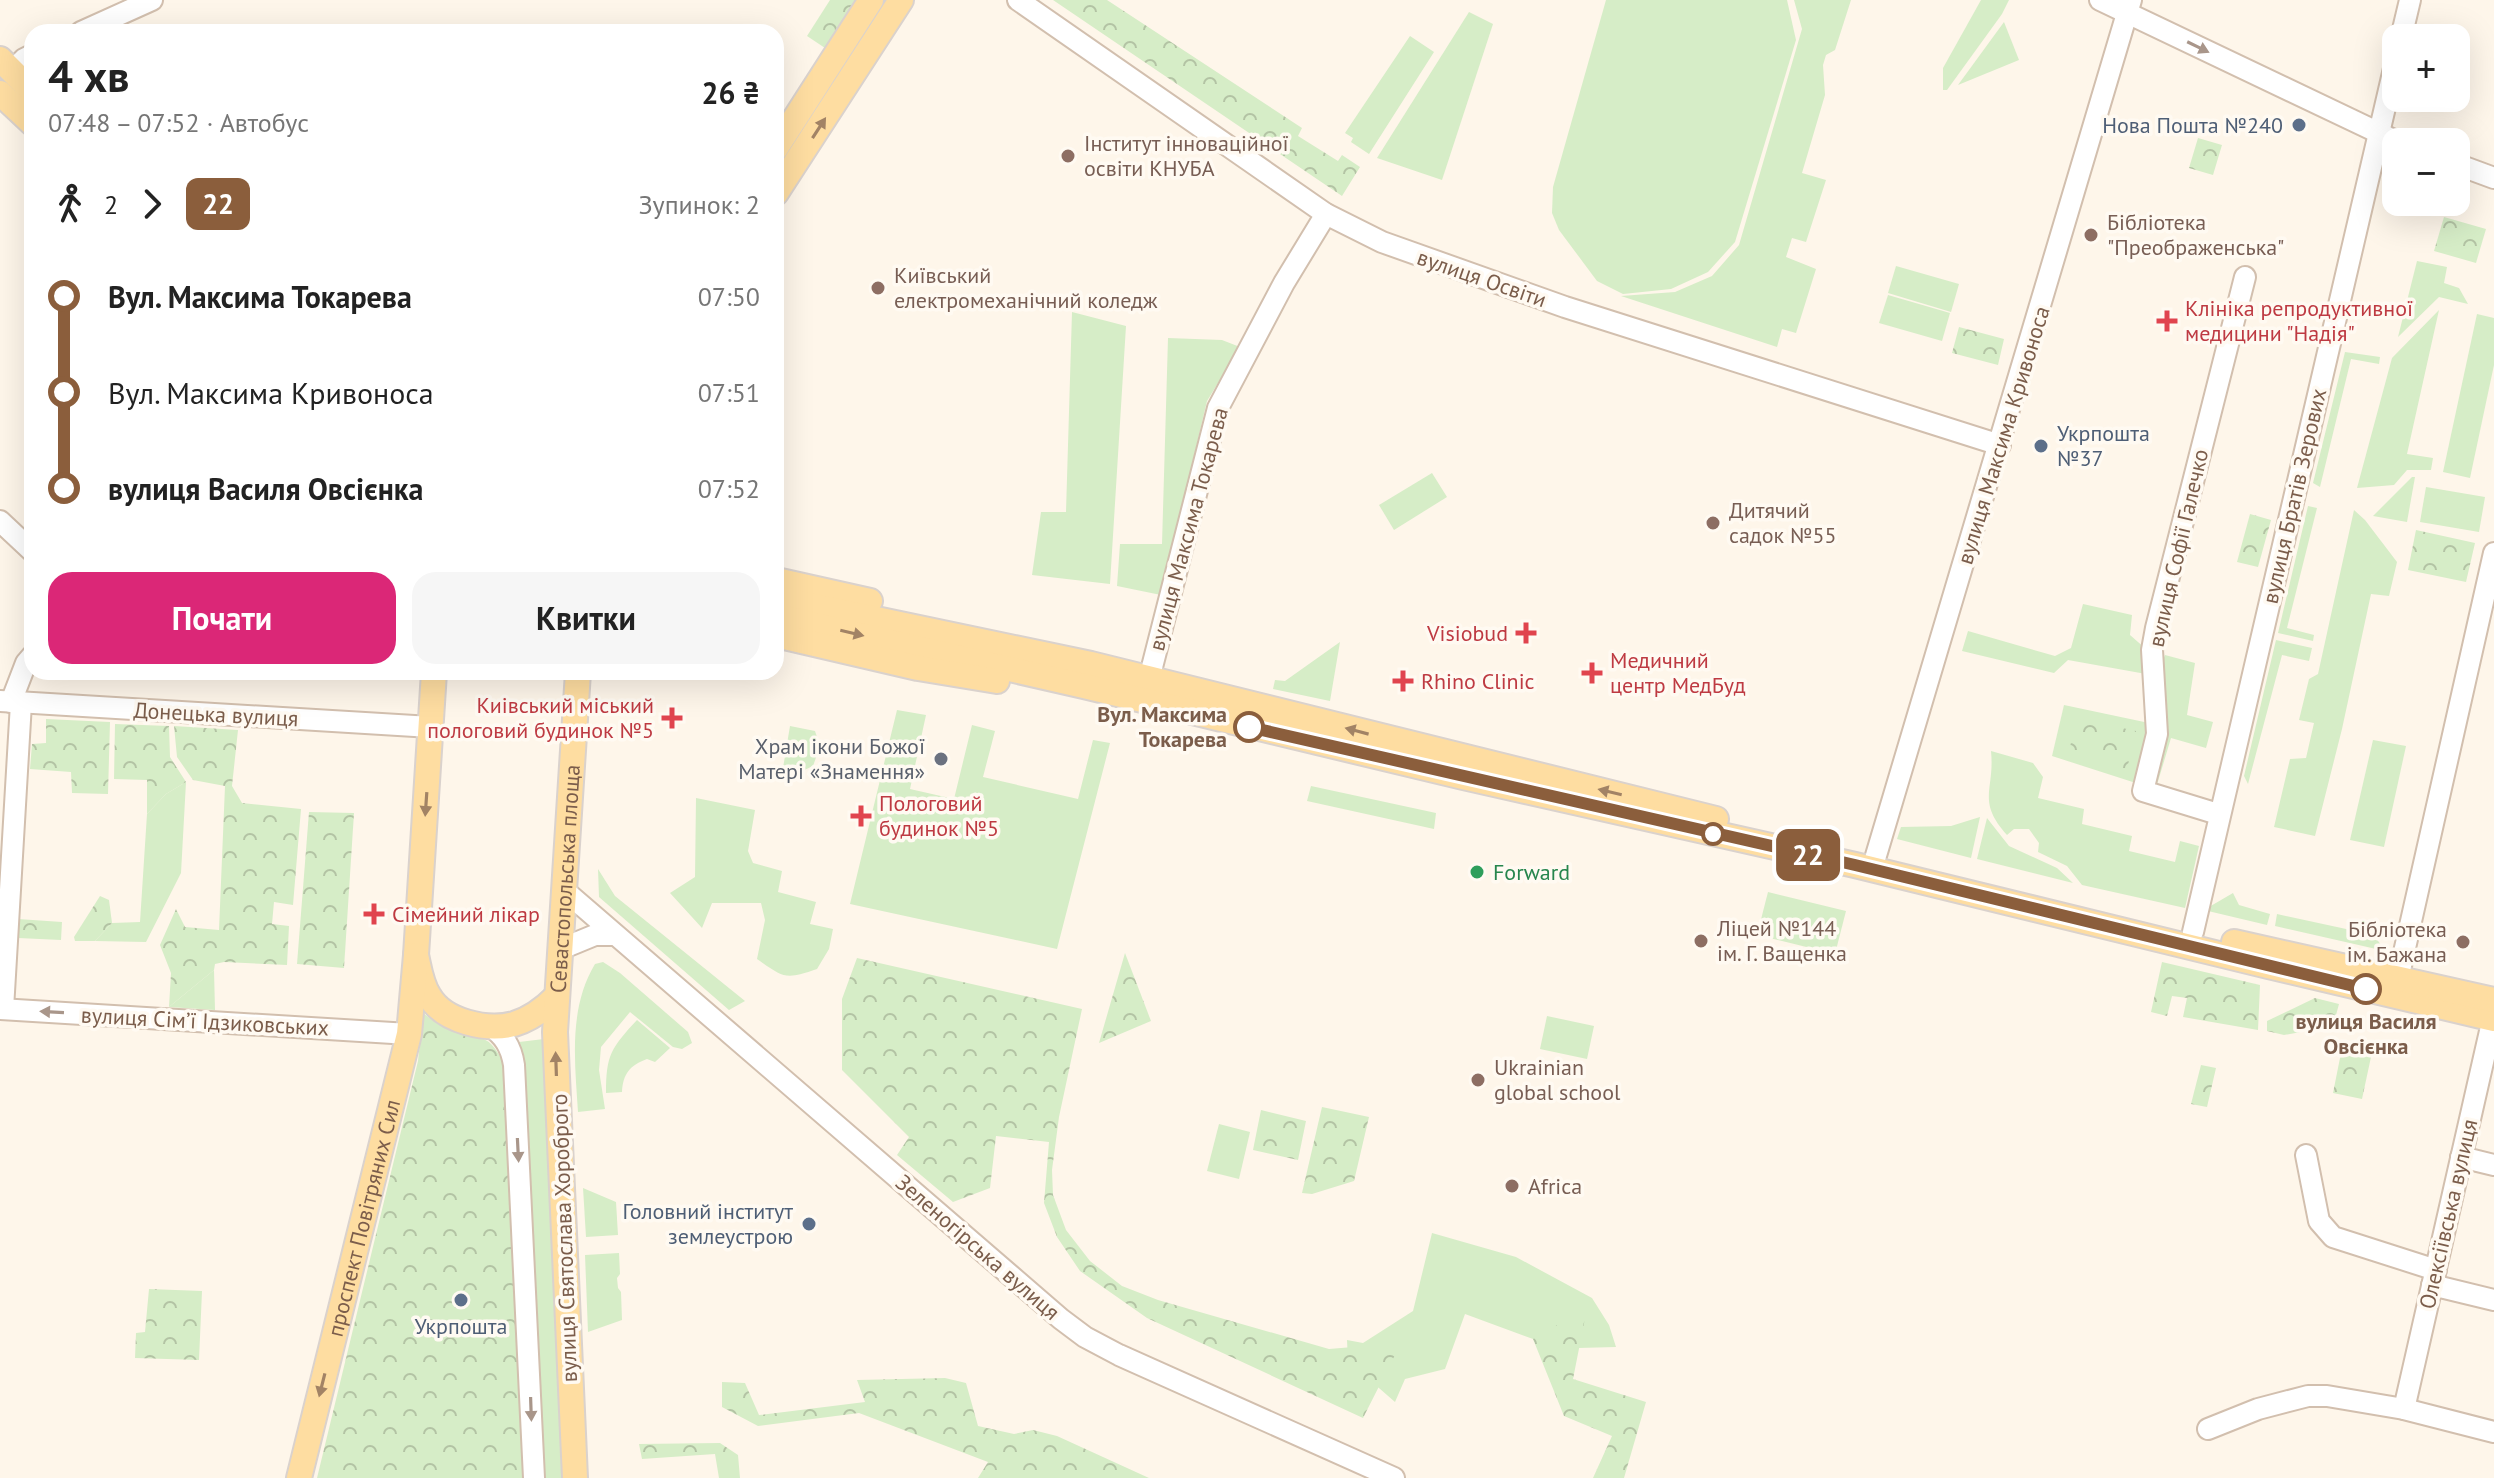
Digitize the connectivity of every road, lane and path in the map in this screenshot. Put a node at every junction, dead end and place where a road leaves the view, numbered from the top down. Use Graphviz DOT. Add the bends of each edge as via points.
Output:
graph roads {
  1 [pos="152,0"];
  2 [pos="871,0"];
  3 [pos="901,0"];
  4 [pos="1018,0"];
  5 [pos="2100,0"];
  6 [pos="2410,0"];
  7 [pos="2129,6"];
  8 [pos="109,9"];
  9 [pos="91,24"];
  10 [pos="2404,24"];
  11 [pos="6,65"];
  12 [pos="24,83"];
  13 [pos="0,93"];
  14 [pos="24,116"];
  15 [pos="2382,135"];
  16 [pos="784,136"];
  17 [pos="2382,162"];
  18 [pos="2470,169"];
  19 [pos="2494,178"];
  20 [pos="784,181"];
  21 [pos="1326,214"];
  22 [pos="2245,277"];
  23 [pos="2000,445"];
  24 [pos="0,521"];
  25 [pos="24,544"];
  26 [pos="2494,553"];
  27 [pos="784,582"];
  28 [pos="784,600"];
  29 [pos="784,618"];
  30 [pos="784,637"];
  31 [pos="24,668"];
  32 [pos="1087,675"];
  33 [pos="1149,679"];
  34 [pos="434,680"];
  35 [pos="577,680"];
  36 [pos="589,680"];
  37 [pos="10,702"];
  38 [pos="431,727"];
  39 [pos="574,728"];
  40 [pos="2218,814"];
  41 [pos="1874,863"];
  42 [pos="565,891"];
  43 [pos="2193,932"];
  44 [pos="614,935"];
  45 [pos="561,949"];
  46 [pos="416,955"];
  47 [pos="2398,979"];
  48 [pos="556,997"];
  49 [pos="2,1009"];
  50 [pos="2494,1012"];
  51 [pos="489,1025"];
  52 [pos="409,1034"];
  53 [pos="2306,1155"];
  54 [pos="2461,1157"];
  55 [pos="2494,1165"];
  56 [pos="2434,1277"];
  57 [pos="2494,1300"];
  58 [pos="2404,1409"];
  59 [pos="2208,1429"];
  60 [pos="2494,1432"];
  61 [pos="299,1478"];
  62 [pos="534,1478"];
  63 [pos="575,1478"];
  64 [pos="1394,1478"];
  1 -- 8 [label="street"];
  2 -- 16 [label="main road"];
  20 -- 3 [label="main road, one-way"];
  4 -- 21 [label="street, вулиця Освіти"];
  5 -- 7 [label="street"];
  6 -- 10 [label="street"];
  7 -- 15 [label="street, one-way"];
  7 -- 23 [label="street, вулиця Максима Кривоноса"];
  8 -- 9 [label="street"];
  11 -- 12 [label="main road"];
  13 -- 14 [label="main road"];
  17 -- 40 [label="street, вулиця Братів Зерових"];
  18 -- 19 [label="street"];
  21 -- 23 [label="street, вулиця Освіти" via="1382,242 1565,307"];
  21 -- 33 [label="street, вулиця Максима Токарева" via="1218,408"];
  22 -- 40 [label="street, вулиця Софії Галечко" via="2156,628 2152,650 2157,734 2143,791"];
  23 -- 41 [label="street, вулиця Максима Кривоноса"];
  24 -- 25 [label="street"];
  26 -- 47 [label="street"];
  27 -- 32 [label="main road" via="1013,635"];
  28 -- 32 [label="main road"];
  29 -- 32 [label="main road, one-way"];
  30 -- 32 [label="main road" via="1010,684"];
  31 -- 37 [label="street"];
  32 -- 33 [label="main road"];
  32 -- 41 [label="main road" via="1463,777"];
  41 -- 33 [label="main road, one-way"];
  34 -- 38 [label="main road, Севастопольська площа"];
  35 -- 39 [label="main road, Севастопольська площа"];
  36 -- 39 [label="main road"];
  37 -- 38 [label="street, Донецька вулиця"];
  37 -- 49 [label="street"];
  38 -- 46 [label="main road, Севастопольська площа, one-way"];
  39 -- 42 [label="main road, Севастопольська площа"];
  40 -- 43 [label="street, вулиця Братів Зерових"];
  41 -- 43 [label="main road"];
  41 -- 50 [label="main road" via="2282,970"];
  42 -- 44 [label="street, Зеленогірська вулиця"];
  42 -- 45 [label="main road, Севастопольська площа"];
  43 -- 47 [label="main road"];
  44 -- 45 [label="street" via="595,935"];
  44 -- 64 [label="street, Зеленогірська вулиця" via="1085,1337"];
  45 -- 48 [label="main road, Севастопольська площа"];
  46 -- 51 [label="main road, Севастопольська площа" via="429,998 442,1011"];
  46 -- 52 [label="main road, проспект Повітряних Сил"];
  47 -- 50 [label="main road"];
  48 -- 51 [label="main road, Севастопольська площа" via="512,1025"];
  63 -- 48 [label="main road, вулиця Святослава Хороброго, one-way"];
  52 -- 49 [label="street, вулиця Сімʼї Ідзиковських, one-way"];
  50 -- 54 [label="street, Олексіївська вулиця"];
  51 -- 62 [label="street, вулиця Святослава Хороброго, one-way" via="507,1042 514,1065"];
  52 -- 61 [label="main road, проспект Повітряних Сил, one-way"];
  53 -- 56 [label="street" via="2319,1221 2333,1237"];
  54 -- 55 [label="street"];
  54 -- 56 [label="street, Олексіївська вулиця"];
  56 -- 57 [label="street"];
  56 -- 58 [label="street, Олексіївська вулиця"];
  58 -- 59 [label="street" via="2308,1396"];
  58 -- 60 [label="street"];
}
